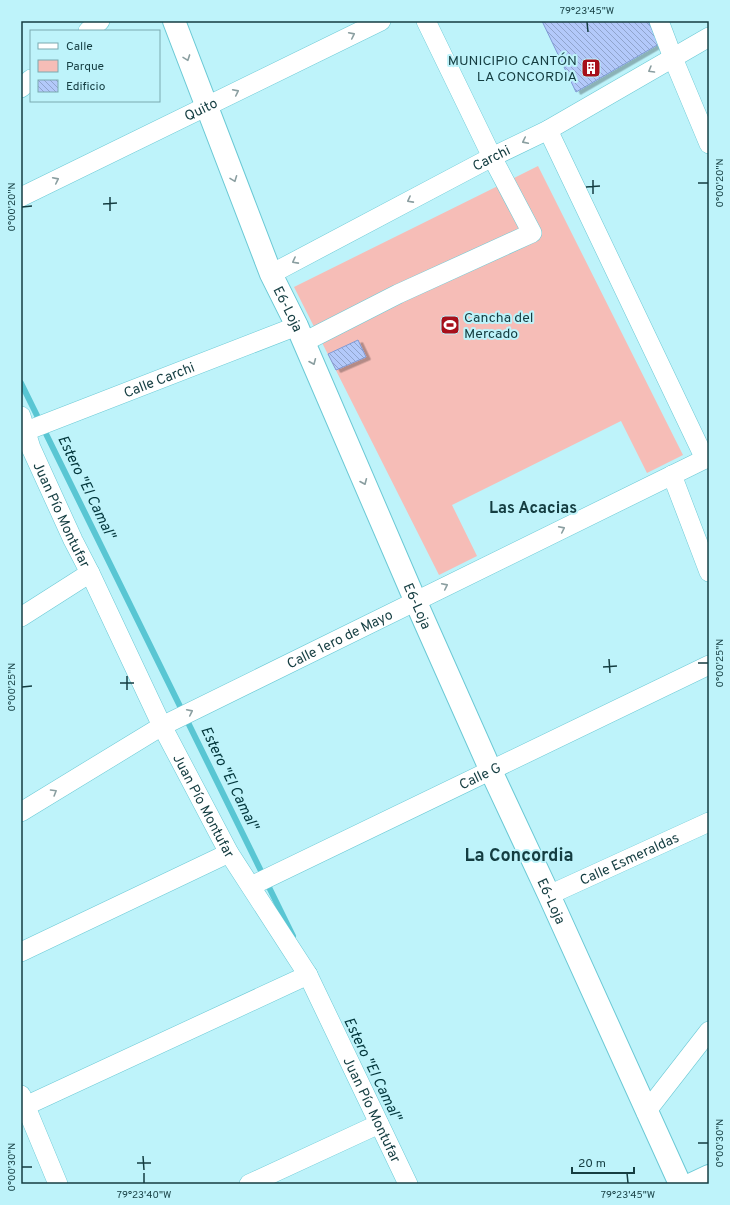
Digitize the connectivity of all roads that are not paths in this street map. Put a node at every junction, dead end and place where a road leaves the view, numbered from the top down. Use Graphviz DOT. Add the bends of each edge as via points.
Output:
graph roads {
  1 [pos="100,21"];
  2 [pos="174,21"];
  3 [pos="381,21"];
  4 [pos="426,21"];
  5 [pos="659,21"];
  6 [pos="89,30"];
  7 [pos="709,37"];
  8 [pos="673,58"];
  9 [pos="30,80"];
  10 [pos="21,88"];
  11 [pos="206,107"];
  12 [pos="548,130"];
  13 [pos="709,144"];
  14 [pos="492,157"];
  15 [pos="21,197"];
  16 [pos="271,274"];
  17 [pos="300,334"];
  18 [pos="22,427"];
  19 [pos="707,458"];
  20 [pos="672,475"];
  21 [pos="709,572"];
  22 [pos="90,573"];
  23 [pos="416,600"];
  24 [pos="21,617"];
  25 [pos="709,665"];
  26 [pos="162,726"];
  27 [pos="491,770"];
  28 [pos="21,812"];
  29 [pos="709,822"];
  30 [pos="229,853"];
  31 [pos="251,886"];
  32 [pos="549,895"];
  33 [pos="21,952"];
  34 [pos="308,975"];
  35 [pos="709,1031"];
  36 [pos="23,1102"];
  37 [pos="646,1112"];
  38 [pos="379,1124"];
  39 [pos="709,1176"];
  40 [pos="58,1184"];
  41 [pos="249,1184"];
  42 [pos="408,1184"];
  43 [pos="680,1184"];
  44 [pos="692,1184"];
  1 -- 6 [label="street"];
  2 -- 11 [label="main road, E6-Loja, one-way"];
  11 -- 3 [label="street, Quito, one-way"];
  4 -- 14 [label="street"];
  5 -- 8 [label="street"];
  7 -- 8 [label="street, Carchi"];
  8 -- 12 [label="street, Carchi, one-way"];
  8 -- 13 [label="street"];
  9 -- 10 [label="street"];
  15 -- 11 [label="street, Quito, one-way"];
  11 -- 16 [label="main road, E6-Loja, one-way"];
  12 -- 14 [label="street, Carchi, one-way"];
  12 -- 19 [label="street"];
  14 -- 16 [label="street, Carchi, one-way"];
  14 -- 17 [label="street, Calle Carchi" via="532,233 398,294"];
  16 -- 17 [label="main road, E6-Loja"];
  17 -- 18 [label="street, Calle Carchi"];
  17 -- 23 [label="main road, E6-Loja, one-way"];
  18 -- 22 [label="street, Juan Pío Montufar"];
  19 -- 20 [label="street, Calle 1ero de Mayo"];
  20 -- 21 [label="street"];
  23 -- 20 [label="street, Calle 1ero de Mayo, one-way"];
  22 -- 24 [label="street"];
  22 -- 26 [label="street, Juan Pío Montufar"];
  26 -- 23 [label="street, Calle 1ero de Mayo, one-way"];
  23 -- 27 [label="main road, E6-Loja"];
  25 -- 27 [label="street, Calle G"];
  28 -- 26 [label="street, Calle 1ero de Mayo, one-way"];
  26 -- 30 [label="street, Juan Pío Montufar"];
  27 -- 31 [label="street, Calle G"];
  27 -- 32 [label="main road, E6-Loja"];
  29 -- 32 [label="street, Calle Esmeraldas"];
  30 -- 31 [label="street, Juan Pío Montufar"];
  30 -- 33 [label="street"];
  31 -- 34 [label="street, Juan Pío Montufar"];
  32 -- 37 [label="main road, E6-Loja"];
  34 -- 36 [label="street"];
  34 -- 38 [label="street, Juan Pío Montufar"];
  35 -- 37 [label="street"];
  36 -- 40 [label="street"];
  37 -- 43 [label="main road, E6-Loja"];
  38 -- 41 [label="street"];
  38 -- 42 [label="street, Juan Pío Montufar"];
  39 -- 44 [label="main road"];
}
